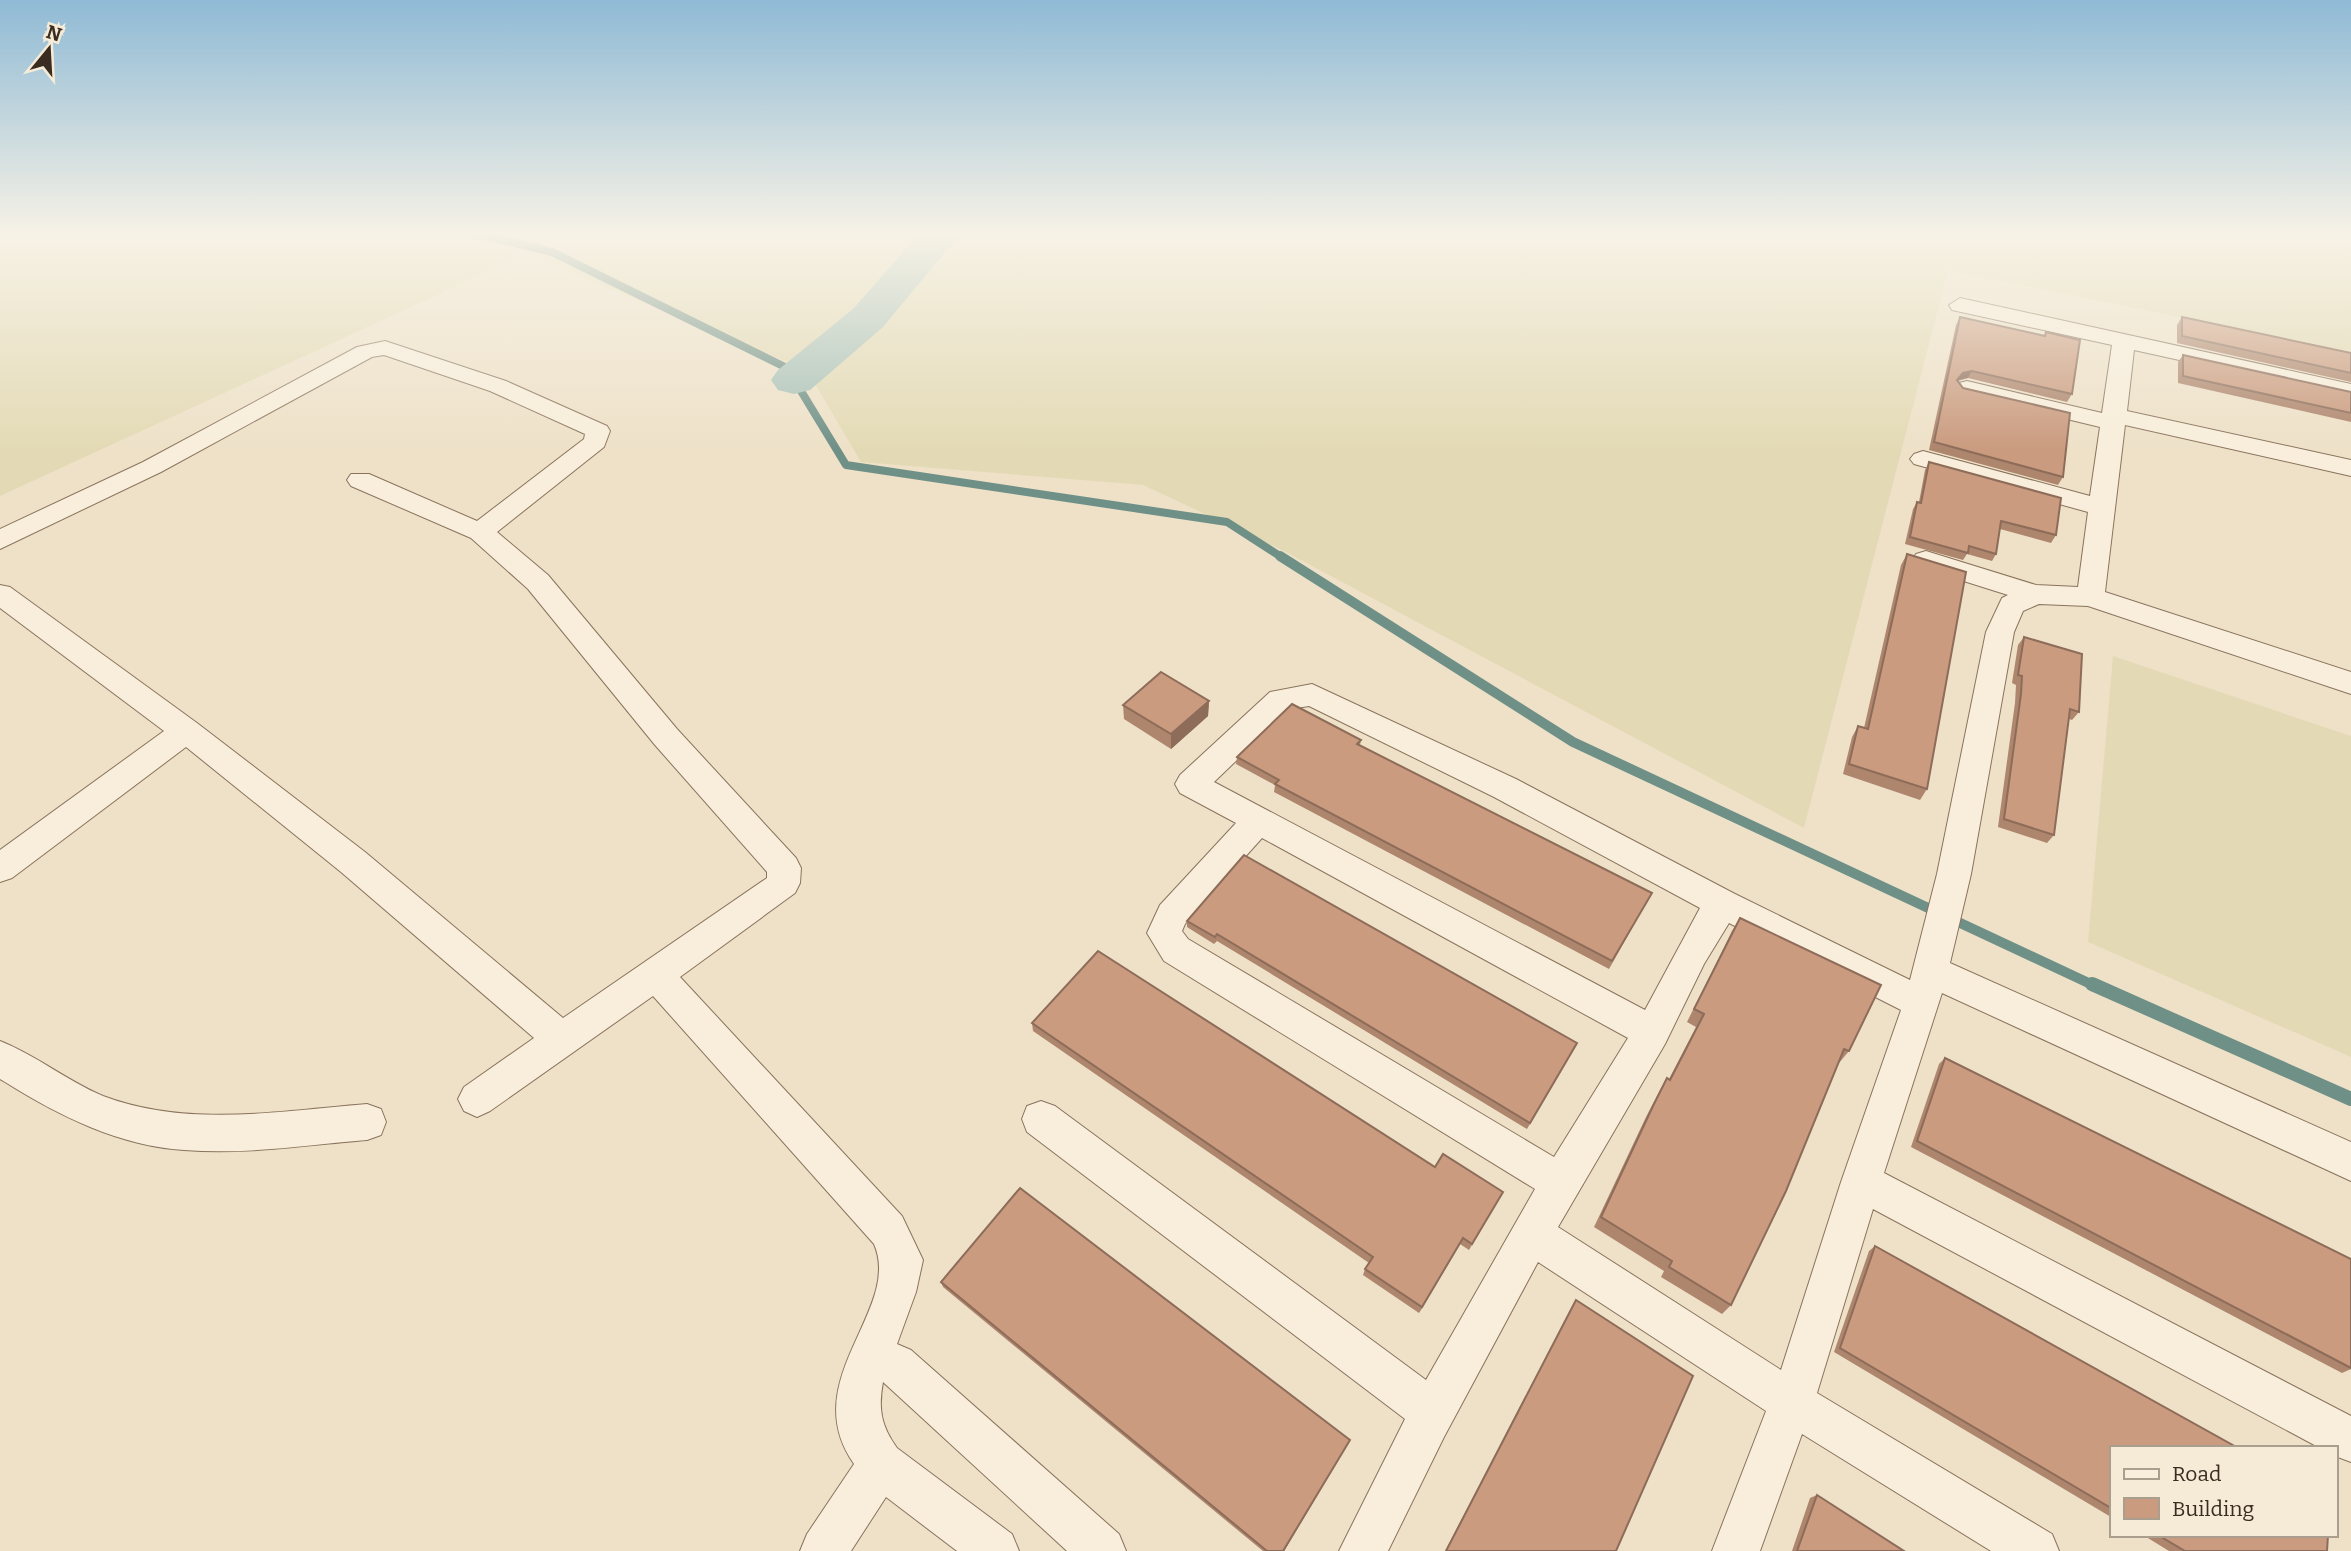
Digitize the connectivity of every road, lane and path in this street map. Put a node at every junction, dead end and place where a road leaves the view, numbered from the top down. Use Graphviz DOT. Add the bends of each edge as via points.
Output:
graph roads {
  1 [pos="1966,305"];
  2 [pos="2124,341"];
  3 [pos="1967,388"];
  4 [pos="2351,391"];
  5 [pos="2114,419"];
  6 [pos="1923,459"];
  7 [pos="2351,468"];
  8 [pos="360,480"];
  9 [pos="2103,508"];
  10 [pos="480,532"];
  11 [pos="0,540"];
  12 [pos="1908,555"];
  13 [pos="0,594"];
  14 [pos="2035,594"];
  15 [pos="2090,597"];
  16 [pos="2351,683"];
  17 [pos="186,731"];
  18 [pos="1257,822"];
  19 [pos="0,868"];
  20 [pos="1723,904"];
  21 [pos="1930,973"];
  22 [pos="656,975"];
  23 [pos="1652,1032"];
  24 [pos="562,1040"];
  25 [pos="0,1058"];
  26 [pos="477,1099"];
  27 [pos="1041,1119"];
  28 [pos="367,1122"];
  29 [pos="2351,1162"];
  30 [pos="1559,1182"];
  31 [pos="1861,1182"];
  32 [pos="1530,1233"];
  33 [pos="896,1365"];
  34 [pos="1791,1402"];
  35 [pos="1431,1411"];
  36 [pos="2351,1440"];
  37 [pos="881,1464"];
  38 [pos="824,1551"];
  39 [pos="995,1551"];
  40 [pos="1102,1551"];
  41 [pos="1363,1551"];
  42 [pos="1736,1551"];
  43 [pos="2035,1551"];
  1 -- 2 [label="street"];
  2 -- 4 [label="street"];
  2 -- 5 [label="street"];
  3 -- 5 [label="street"];
  5 -- 7 [label="street"];
  5 -- 9 [label="street"];
  6 -- 9 [label="street"];
  8 -- 10 [label="street"];
  9 -- 15 [label="street"];
  10 -- 11 [label="street" via="595,442 598,431 498,386 384,348 365,352 152,467"];
  10 -- 22 [label="street" via="538,582 666,737 784,868 783,883 774,891"];
  12 -- 14 [label="street"];
  13 -- 17 [label="street"];
  14 -- 15 [label="street"];
  14 -- 21 [label="street" via="2012,605 2000,632 1954,874"];
  15 -- 16 [label="street"];
  17 -- 19 [label="street"];
  17 -- 24 [label="street" via="354,862"];
  18 -- 20 [label="street" via="1191,784 1281,700 1312,695 1505,788"];
  18 -- 23 [label="street"];
  18 -- 30 [label="street" via="1172,915 1164,933 1176,950"];
  20 -- 21 [label="street"];
  20 -- 23 [label="street" via="1709,921"];
  21 -- 29 [label="street"];
  21 -- 31 [label="street"];
  22 -- 24 [label="street"];
  22 -- 37 [label="street" via="888,1230 902,1259 856,1407 866,1443"];
  23 -- 30 [label="street"];
  24 -- 26 [label="street"];
  25 -- 28 [label="street" via="39,1085 116,1118 160,1130 206,1133"];
  27 -- 35 [label="street"];
  30 -- 32 [label="street"];
  31 -- 34 [label="street"];
  31 -- 36 [label="street"];
  32 -- 34 [label="street"];
  32 -- 35 [label="street"];
  33 -- 40 [label="street"];
  34 -- 42 [label="street"];
  34 -- 43 [label="street"];
  35 -- 41 [label="street"];
  37 -- 38 [label="street"];
  37 -- 39 [label="street"];
}
